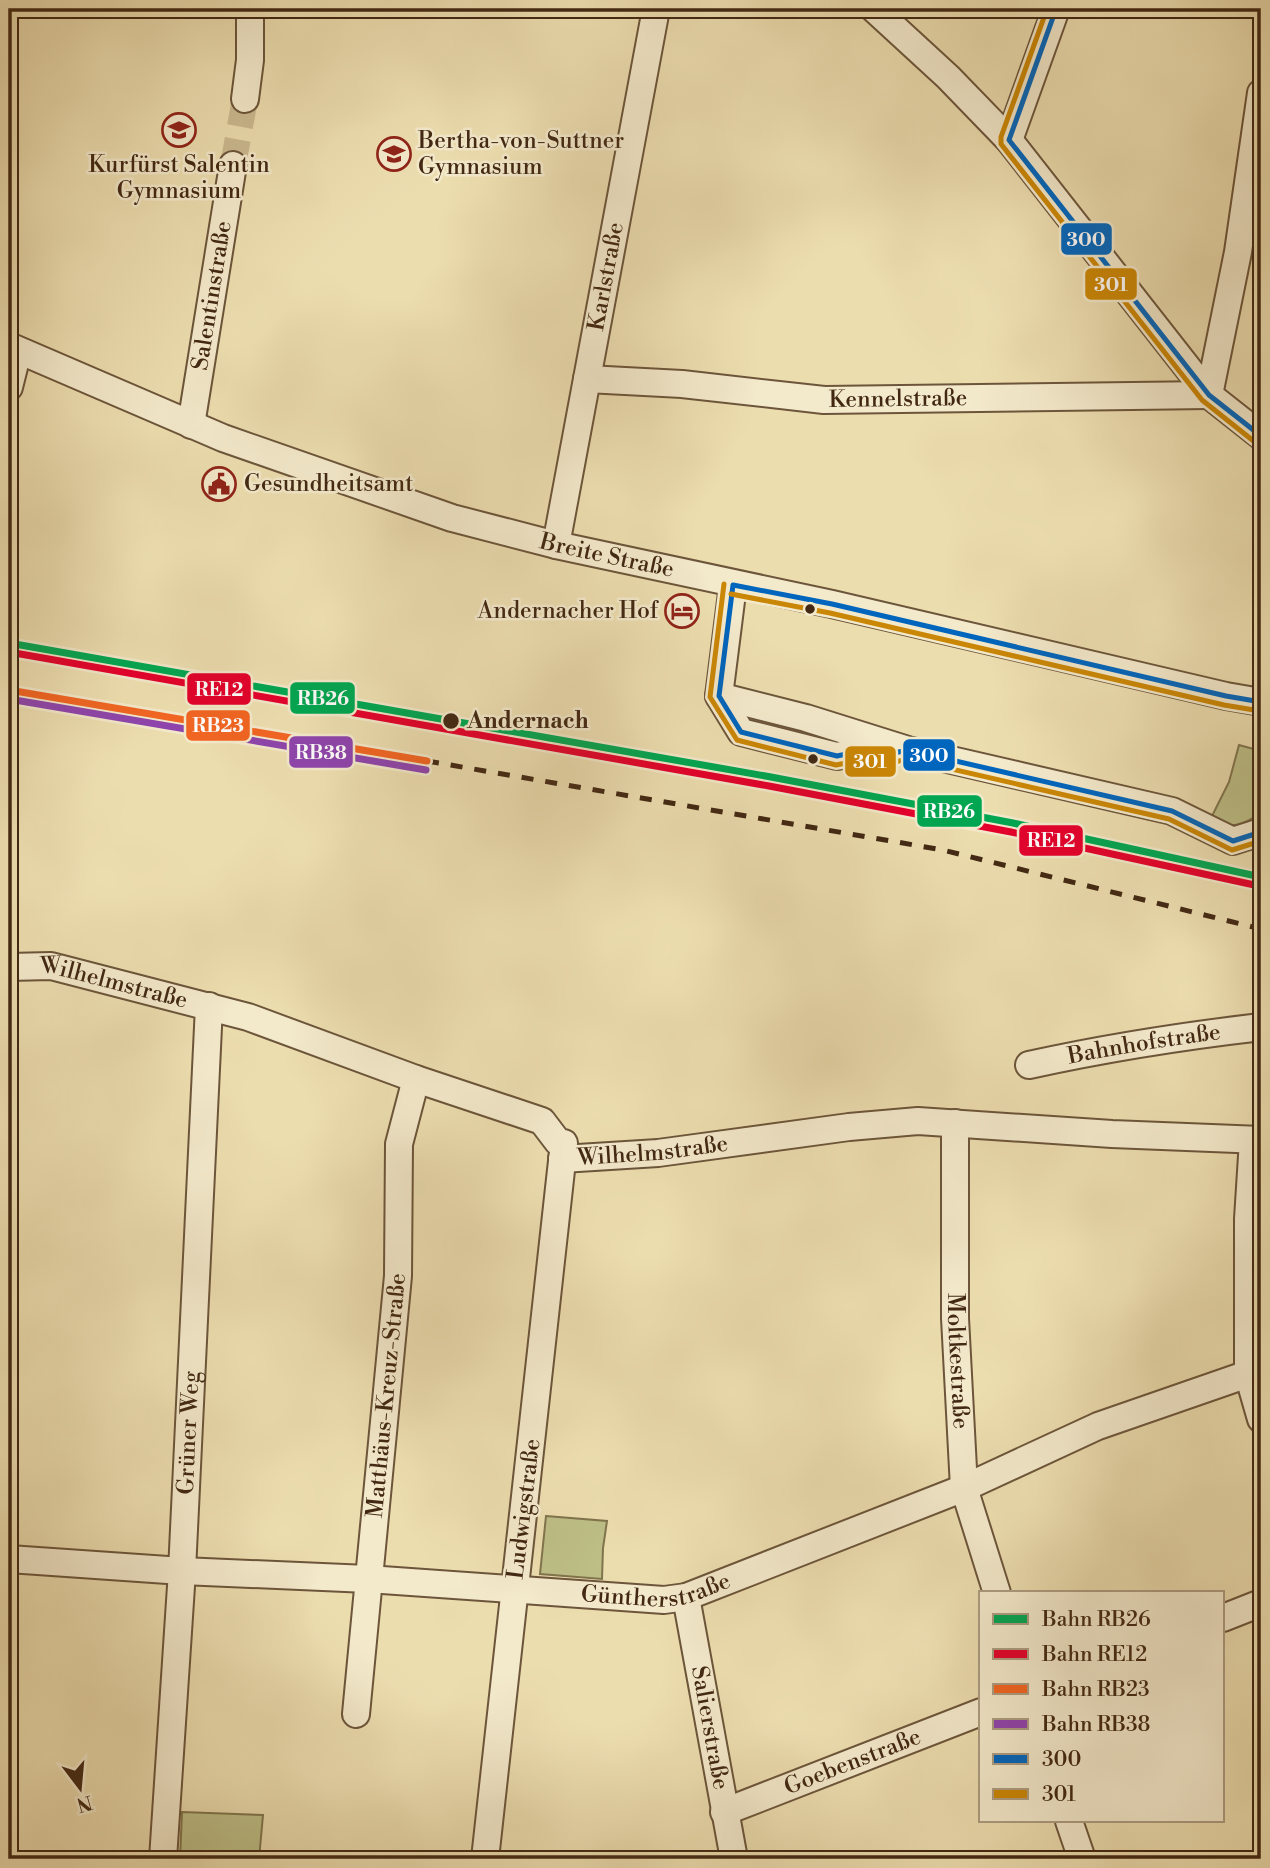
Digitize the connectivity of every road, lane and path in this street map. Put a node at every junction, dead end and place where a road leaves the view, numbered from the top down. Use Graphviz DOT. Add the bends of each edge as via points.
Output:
graph roads {
  1 [pos="250,9"];
  2 [pos="656,9"];
  3 [pos="874,9"];
  4 [pos="1056,9"];
  5 [pos="1261,93"];
  6 [pos="245,99"];
  7 [pos="1009,140"];
  8 [pos="233,165"];
  9 [pos="14,349"];
  10 [pos="587,379"];
  11 [pos="9,387"];
  12 [pos="1209,395"];
  13 [pos="191,425"];
  14 [pos="1261,436"];
  15 [pos="556,545"];
  16 [pos="733,585"];
  17 [pos="1226,696"];
  18 [pos="1261,702"];
  19 [pos="1261,717"];
  20 [pos="1261,832"];
  21 [pos="9,967"];
  22 [pos="209,1006"];
  23 [pos="1261,1027"];
  24 [pos="1029,1065"];
  25 [pos="416,1079"];
  26 [pos="956,1123"];
  27 [pos="1257,1140"];
  28 [pos="562,1159"];
  29 [pos="1254,1373"];
  30 [pos="1261,1419"];
  31 [pos="964,1488"];
  32 [pos="9,1559"];
  33 [pos="181,1571"];
  34 [pos="368,1579"];
  35 [pos="514,1591"];
  36 [pos="996,1591"];
  37 [pos="686,1597"];
  38 [pos="1261,1603"];
  39 [pos="1224,1618"];
  40 [pos="979,1713"];
  41 [pos="355,1714"];
  42 [pos="724,1812"];
  43 [pos="1069,1822"];
  44 [pos="163,1859"];
  45 [pos="485,1859"];
  46 [pos="734,1859"];
  47 [pos="1082,1859"];
  1 -- 6 [label="street"];
  2 -- 10 [label="street, Karlstraße"];
  3 -- 7 [label="street"];
  4 -- 7 [label="street"];
  5 -- 12 [label="street" via="1238,251"];
  7 -- 12 [label="street"];
  8 -- 13 [label="street, Salentinstraße"];
  9 -- 11 [label="street"];
  9 -- 13 [label="street, Breite Straße"];
  10 -- 12 [label="street, Kennelstraße" via="824,400"];
  10 -- 15 [label="street, Karlstraße"];
  12 -- 14 [label="street"];
  13 -- 15 [label="street, Breite Straße" via="429,510"];
  15 -- 16 [label="street, Breite Straße"];
  16 -- 17 [label="street, Breite Straße"];
  16 -- 20 [label="street" via="719,696 741,732 837,756 908,750 1172,811 1233,841"];
  17 -- 18 [label="street, Breite Straße"];
  17 -- 19 [label="street, Breite Straße"];
  21 -- 22 [label="street, Wilhelmstraße" via="51,966"];
  22 -- 25 [label="street, Wilhelmstraße"];
  22 -- 33 [label="street, Grüner Weg"];
  23 -- 24 [label="street, Bahnhofstraße" via="1177,1037"];
  25 -- 28 [label="street, Wilhelmstraße" via="542,1121 558,1142 564,1143"];
  25 -- 34 [label="street, Matthäus-Kreuz-Straße" via="399,1144 398,1276"];
  26 -- 27 [label="street, Wilhelmstraße"];
  26 -- 28 [label="street, Wilhelmstraße" via="849,1127 658,1153"];
  26 -- 31 [label="street, Moltkestraße" via="955,1318"];
  27 -- 29 [label="street" via="1248,1219"];
  28 -- 35 [label="street, Ludwigstraße"];
  29 -- 30 [label="street"];
  29 -- 31 [label="street, Güntherstraße" via="1098,1426"];
  31 -- 36 [label="street, Moltkestraße"];
  31 -- 37 [label="street, Güntherstraße"];
  32 -- 33 [label="street, Güntherstraße"];
  33 -- 34 [label="street, Güntherstraße"];
  33 -- 44 [label="street, Grüner Weg"];
  34 -- 35 [label="street, Güntherstraße"];
  34 -- 41 [label="street, Matthäus-Kreuz-Straße"];
  35 -- 37 [label="street, Güntherstraße" via="664,1601"];
  35 -- 45 [label="street, Ludwigstraße"];
  37 -- 42 [label="street, Salierstraße"];
  38 -- 39 [label="street"];
  40 -- 42 [label="street, Goebenstraße"];
  42 -- 46 [label="street, Salierstraße"];
  43 -- 47 [label="street"];
}
